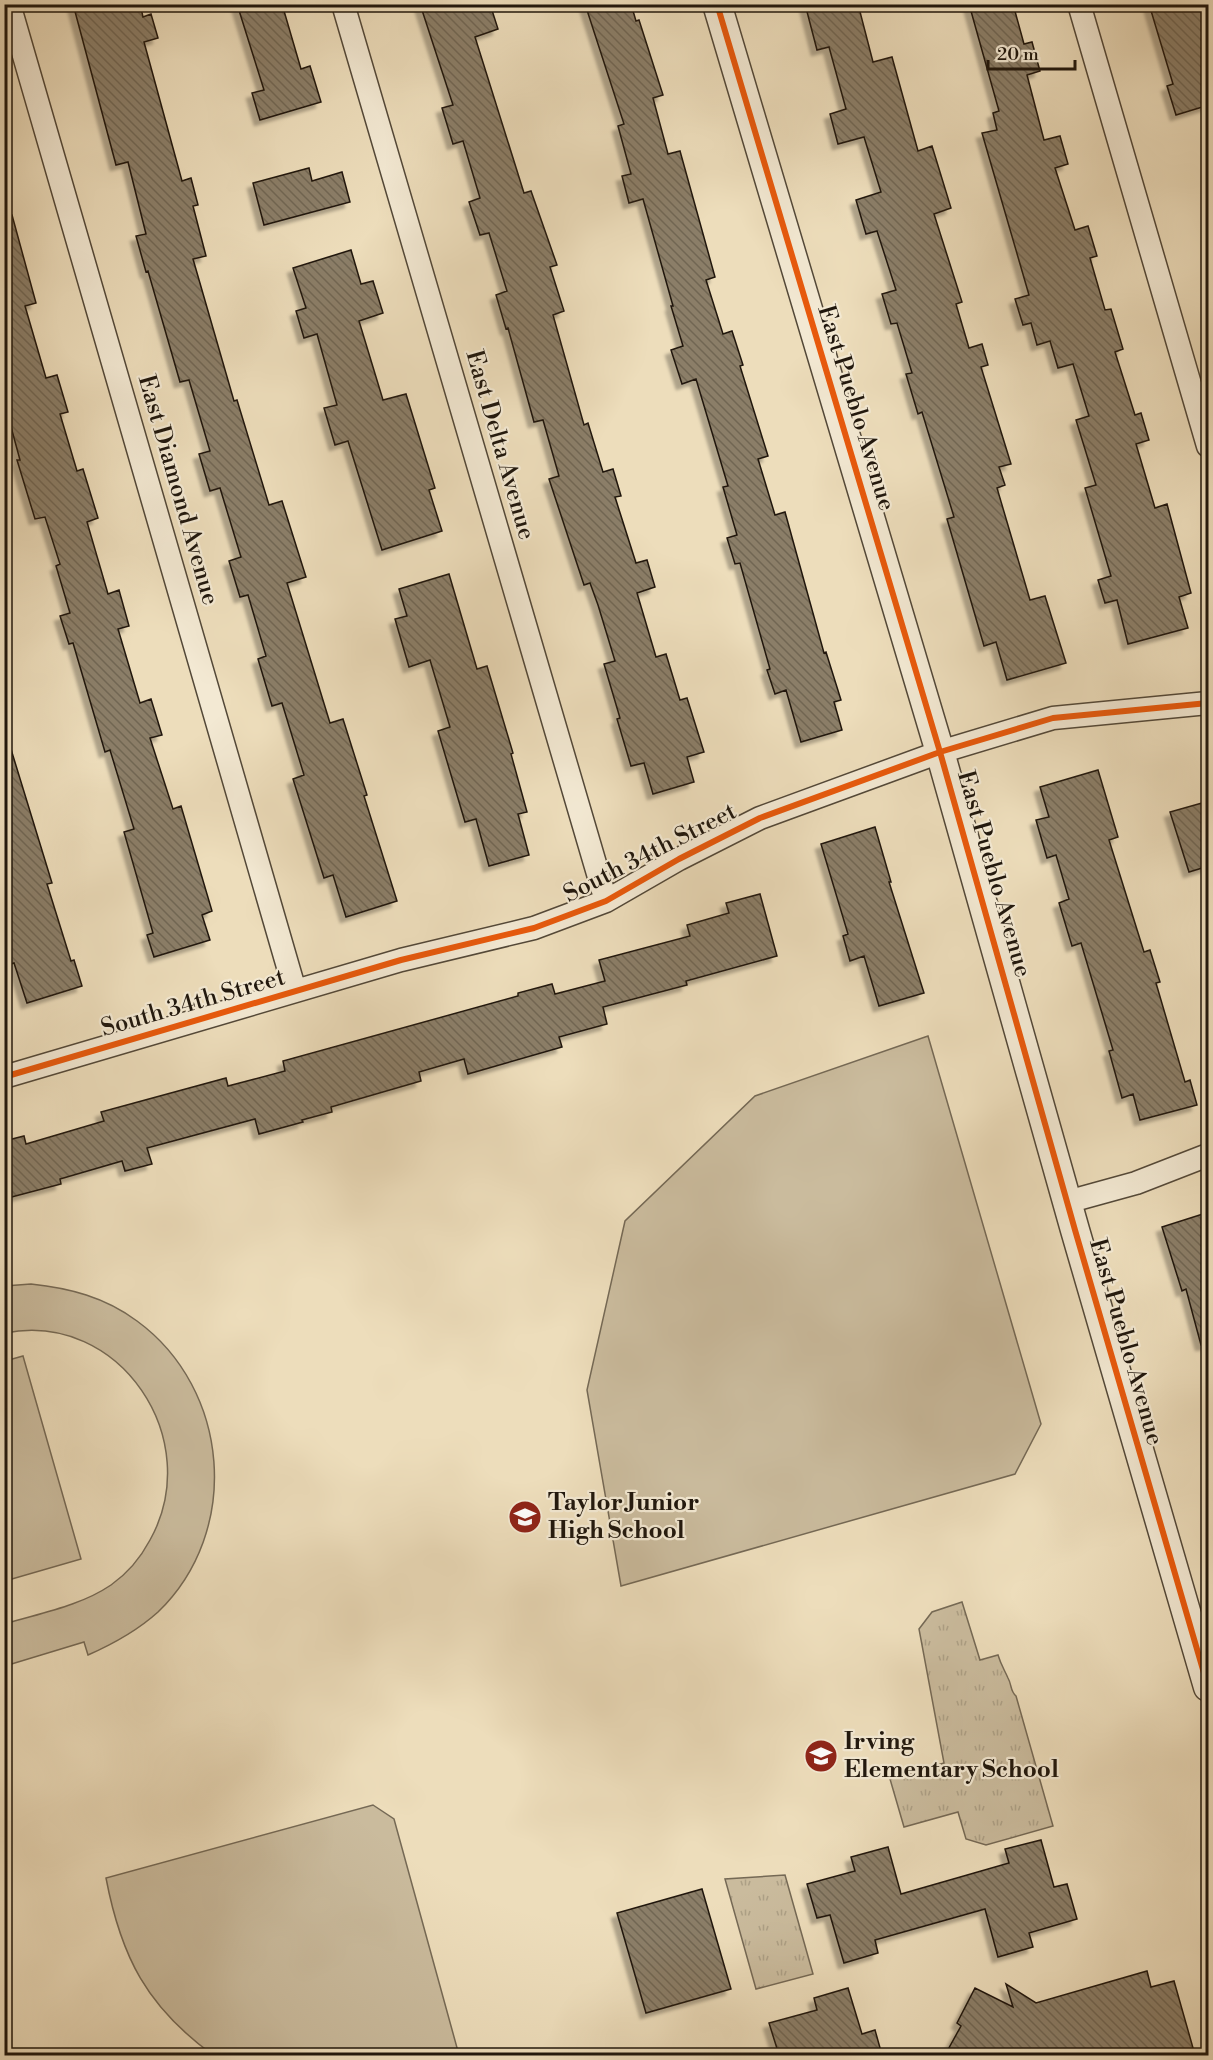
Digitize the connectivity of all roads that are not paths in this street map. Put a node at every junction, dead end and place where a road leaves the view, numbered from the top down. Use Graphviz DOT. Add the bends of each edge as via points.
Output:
graph roads {
  1 [pos="9,4"];
  2 [pos="343,4"];
  3 [pos="717,4"];
  4 [pos="1079,4"];
  5 [pos="1209,446"];
  6 [pos="1209,704"];
  7 [pos="940,752"];
  8 [pos="606,901"];
  9 [pos="295,991"];
  10 [pos="4,1077"];
  11 [pos="1209,1155"];
  12 [pos="1067,1202"];
  13 [pos="1209,1687"];
  1 -- 9 [label="street, East Diamond Avenue"];
  2 -- 8 [label="street, East Delta Avenue"];
  3 -- 7 [label="street, East Pueblo Avenue"];
  4 -- 5 [label="street"];
  6 -- 7 [label="street, South 34th Street" via="1053,718"];
  7 -- 8 [label="street, South 34th Street" via="760,818"];
  7 -- 12 [label="street, East Pueblo Avenue"];
  8 -- 9 [label="street, South 34th Street" via="534,928"];
  9 -- 10 [label="street, South 34th Street"];
  11 -- 12 [label="street" via="1136,1183"];
  12 -- 13 [label="street, East Pueblo Avenue"];
}
